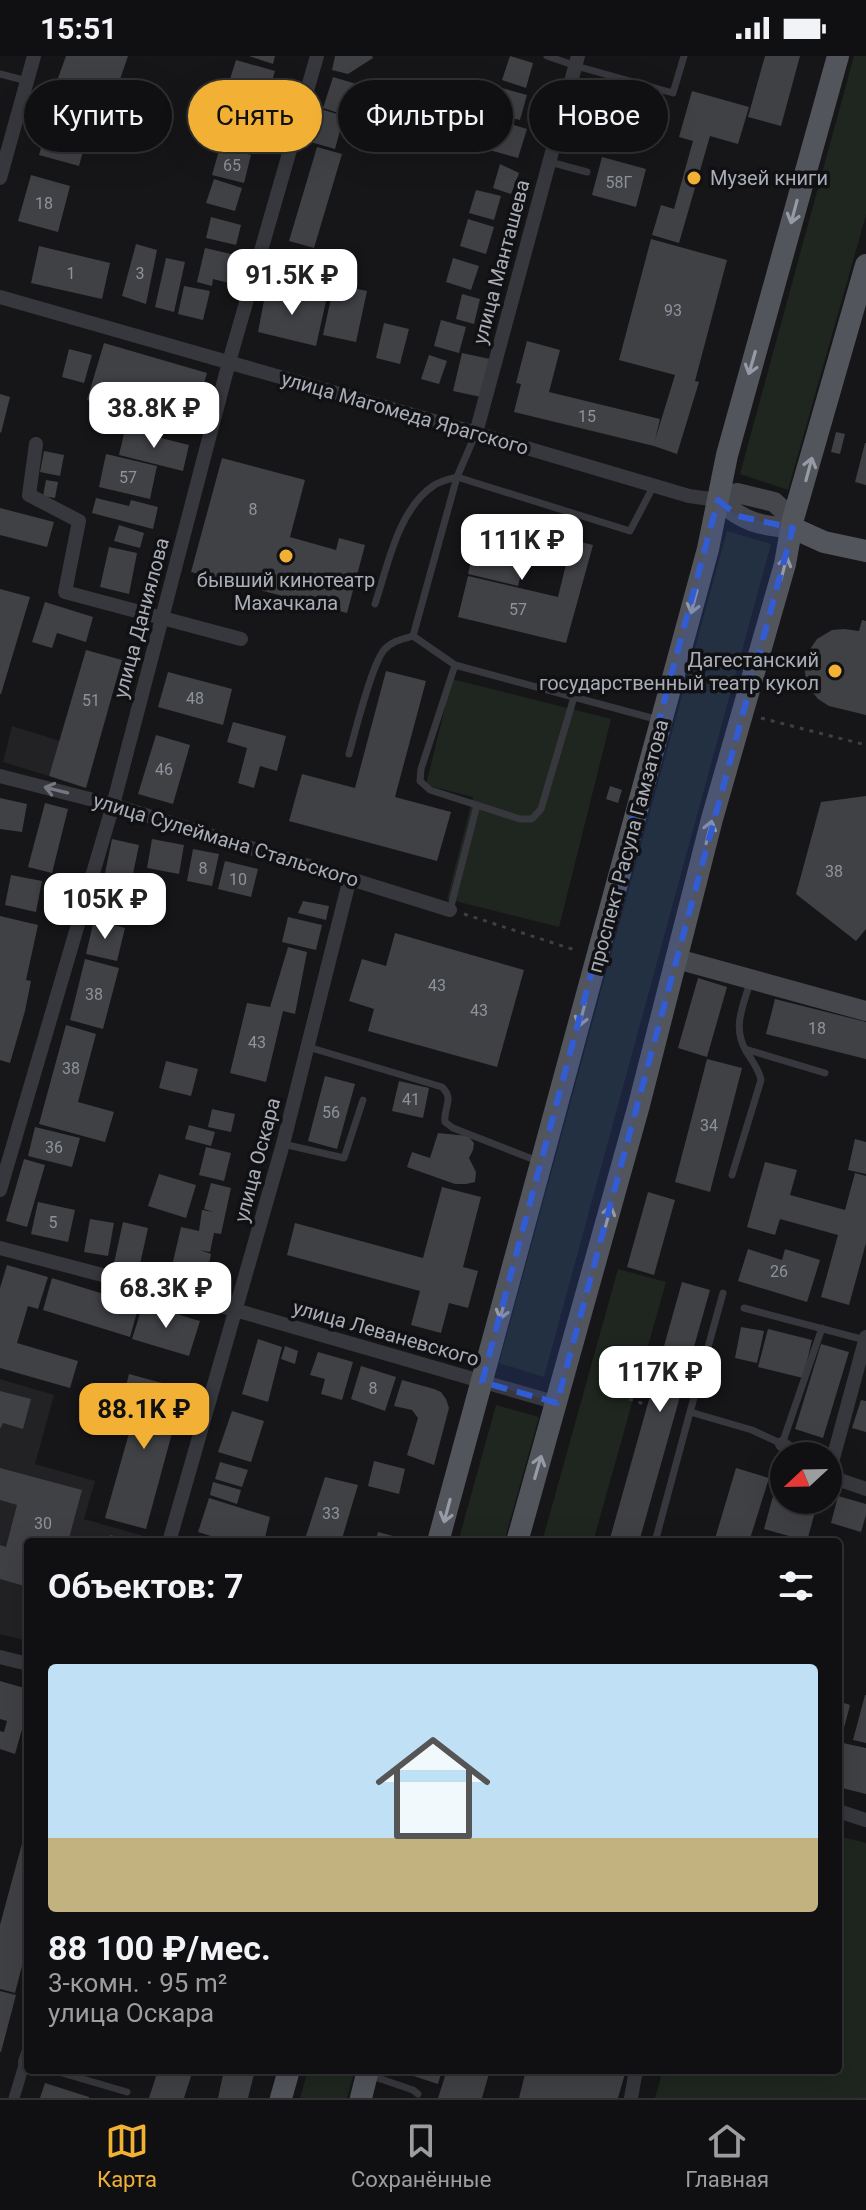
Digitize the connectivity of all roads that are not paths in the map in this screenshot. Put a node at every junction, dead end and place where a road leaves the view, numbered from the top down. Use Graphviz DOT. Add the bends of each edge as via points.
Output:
graph roads {
  1 [pos="34,56"];
  2 [pos="317,56"];
  3 [pos="547,56"];
  4 [pos="684,56"];
  5 [pos="838,56"];
  6 [pos="577,61"];
  7 [pos="0,74"];
  8 [pos="24,80"];
  9 [pos="27,80"];
  10 [pos="24,92"];
  11 [pos="549,162"];
  12 [pos="587,172"];
  13 [pos="0,178"];
  14 [pos="866,265"];
  15 [pos="0,297"];
  16 [pos="229,362"];
  17 [pos="476,433"];
  18 [pos="36,444"];
  19 [pos="457,477"];
  20 [pos="654,485"];
  21 [pos="718,500"];
  22 [pos="793,524"];
  23 [pos="866,538"];
  24 [pos="866,551"];
  25 [pos="375,604"];
  26 [pos="162,618"];
  27 [pos="413,636"];
  28 [pos="241,639"];
  29 [pos="455,665"];
  30 [pos="574,697"];
  31 [pos="662,720"];
  32 [pos="349,754"];
  33 [pos="0,776"];
  34 [pos="113,805"];
  35 [pos="477,805"];
  36 [pos="350,878"];
  37 [pos="450,910"];
  38 [pos="677,958"];
  39 [pos="750,979"];
  40 [pos="866,1009"];
  41 [pos="308,1047"];
  42 [pos="745,1049"];
  43 [pos="825,1073"];
  44 [pos="363,1100"];
  45 [pos="283,1144"];
  46 [pos="542,1162"];
  47 [pos="732,1175"];
  48 [pos="0,1190"];
  49 [pos="0,1248"];
  50 [pos="723,1293"];
  51 [pos="744,1308"];
  52 [pos="235,1310"];
  53 [pos="822,1328"];
  54 [pos="866,1338"];
  55 [pos="482,1382"];
  56 [pos="557,1403"];
  57 [pos="690,1412"];
  58 [pos="777,1442"];
  59 [pos="783,1442"];
  60 [pos="837,1442"];
  61 [pos="842,1481"];
  62 [pos="866,1489"];
  63 [pos="170,1538"];
  64 [pos="439,1538"];
  65 [pos="518,1538"];
  66 [pos="656,1538"];
  67 [pos="0,1657"];
  68 [pos="24,1663"];
  69 [pos="842,1812"];
  70 [pos="866,1820"];
  71 [pos="24,2068"];
  72 [pos="66,2074"];
  73 [pos="288,2074"];
  74 [pos="367,2074"];
  75 [pos="373,2074"];
  76 [pos="635,2074"];
  77 [pos="127,2092"];
  78 [pos="418,2094"];
  79 [pos="14,2098"];
  80 [pos="281,2098"];
  81 [pos="361,2098"];
  82 [pos="631,2098"];
  1 -- 9 [label="street"];
  2 -- 16 [label="street, улица Даниялова"];
  3 -- 6 [label="lane"];
  4 -- 6 [label="lane" via="673,93"];
  5 -- 21 [label="main road, проспект Расула Гамзатова, one-way"];
  6 -- 11 [label="street, улица Манташева"];
  7 -- 8 [label="lane"];
  10 -- 13 [label="street"];
  11 -- 12 [label="lane"];
  11 -- 17 [label="street, улица Манташева"];
  22 -- 14 [label="main road, one-way"];
  15 -- 16 [label="street, улица Магомеда Ярагского"];
  16 -- 17 [label="street, улица Магомеда Ярагского"];
  16 -- 26 [label="street, улица Даниялова" via="203,441"];
  17 -- 19 [label="lane"];
  17 -- 20 [label="street, улица Магомеда Ярагского"];
  18 -- 26 [label="street" via="29,495 79,521 65,592"];
  19 -- 20 [label="lane" via="630,531"];
  19 -- 25 [label="lane" via="436,483 405,516"];
  19 -- 27 [label="lane"];
  20 -- 21 [label="street, улица Магомеда Ярагского"];
  21 -- 22 [label="main road, улица Магомеда Ярагского" via="738,516 769,527"];
  21 -- 31 [label="main road, проспект Расула Гамзатова, one-way"];
  22 -- 23 [label="main road, улица Магомеда Ярагского"];
  22 -- 24 [label="main road, улица Магомеда Ярагского" via="824,542"];
  38 -- 22 [label="main road, one-way"];
  26 -- 28 [label="street"];
  26 -- 34 [label="street, улица Даниялова"];
  27 -- 29 [label="lane"];
  27 -- 32 [label="lane" via="383,651"];
  29 -- 30 [label="lane"];
  29 -- 35 [label="lane" via="420,781 430,790"];
  30 -- 31 [label="lane"];
  30 -- 35 [label="lane" via="541,809 532,819 520,819"];
  31 -- 46 [label="main road, проспект Расула Гамзатова, one-way"];
  34 -- 33 [label="street, улица Сулеймана Стальского, one-way"];
  34 -- 36 [label="street, улица Сулеймана Стальского"];
  34 -- 48 [label="street, улица Даниялова"];
  35 -- 37 [label="lane"];
  36 -- 37 [label="street, улица Сулеймана Стальского"];
  36 -- 41 [label="street, улица Оскара"];
  38 -- 39 [label="main road"];
  38 -- 40 [label="main road"];
  56 -- 38 [label="main road, one-way"];
  39 -- 40 [label="main road"];
  39 -- 42 [label="lane" via="737,1027"];
  41 -- 45 [label="street, улица Оскара"];
  41 -- 46 [label="lane" via="442,1087 449,1100 445,1122 453,1128"];
  42 -- 43 [label="lane"];
  42 -- 47 [label="lane" via="761,1080"];
  44 -- 45 [label="lane" via="344,1158"];
  45 -- 52 [label="street, улица Оскара"];
  46 -- 55 [label="main road, проспект Расула Гамзатова, one-way"];
  49 -- 52 [label="street, улица Леваневского"];
  50 -- 57 [label="lane"];
  51 -- 53 [label="lane"];
  52 -- 55 [label="street, улица Леваневского"];
  52 -- 63 [label="street, улица Оскара"];
  53 -- 54 [label="lane"];
  53 -- 59 [label="lane"];
  54 -- 60 [label="street"];
  55 -- 56 [label="street, улица Леваневского"];
  55 -- 64 [label="main road, проспект Расула Гамзатова, one-way"];
  65 -- 56 [label="main road, one-way"];
  57 -- 58 [label="lane"];
  57 -- 66 [label="lane"];
  61 -- 62 [label="street"];
  67 -- 68 [label="street"];
  69 -- 70 [label="street"];
  71 -- 79 [label="street"];
  72 -- 77 [label="lane"];
  73 -- 80 [label="main road"];
  74 -- 81 [label="main road"];
  75 -- 78 [label="lane"];
  76 -- 82 [label="street"];
}
